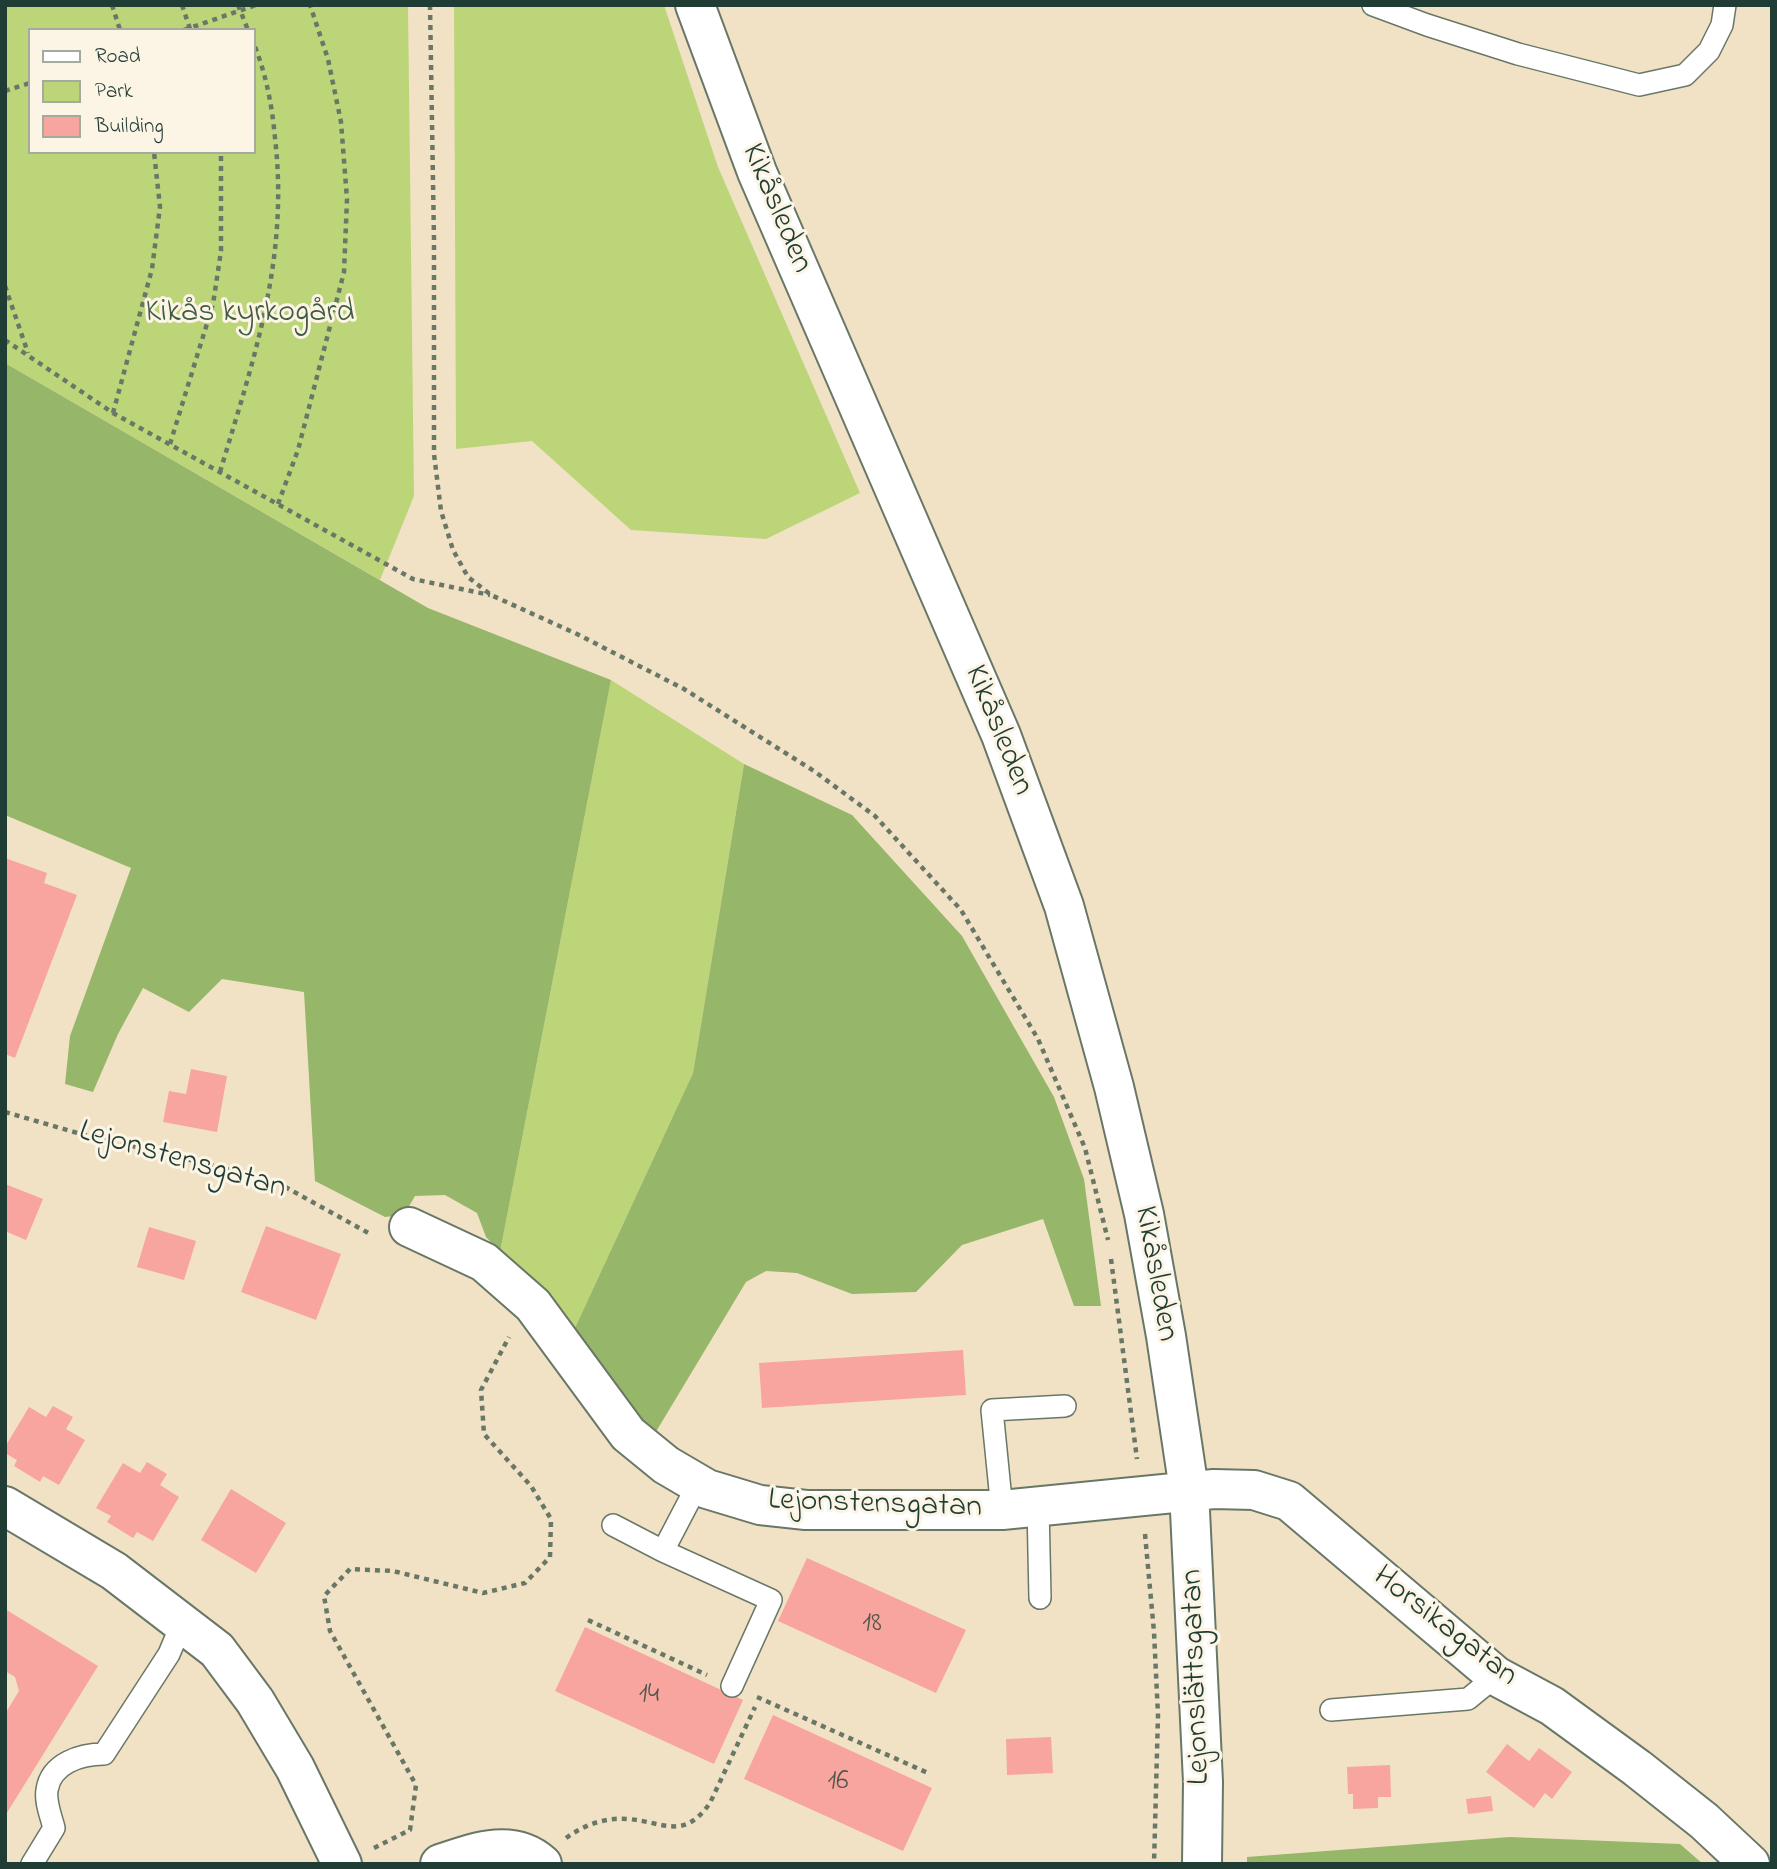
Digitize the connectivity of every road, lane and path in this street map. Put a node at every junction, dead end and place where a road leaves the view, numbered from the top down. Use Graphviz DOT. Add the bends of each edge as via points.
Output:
graph roads {
  1 [pos="112,5"];
  2 [pos="182,5"];
  3 [pos="256,5"];
  4 [pos="310,5"];
  5 [pos="430,5"];
  6 [pos="695,5"];
  7 [pos="1373,5"];
  8 [pos="1725,5"];
  9 [pos="239,8"];
  10 [pos="119,28"];
  11 [pos="188,28"];
  12 [pos="190,28"];
  13 [pos="247,28"];
  14 [pos="256,49"];
  15 [pos="28,84"];
  16 [pos="5,91"];
  17 [pos="154,154"];
  18 [pos="221,154"];
  19 [pos="5,286"];
  20 [pos="5,340"];
  21 [pos="29,354"];
  22 [pos="113,413"];
  23 [pos="170,444"];
  24 [pos="220,472"];
  25 [pos="278,504"];
  26 [pos="491,595"];
  27 [pos="5,1112"];
  28 [pos="395,1233"];
  29 [pos="526,1299"];
  30 [pos="1065,1406"];
  31 [pos="698,1484"];
  32 [pos="1189,1490"];
  33 [pos="1141,1496"];
  34 [pos="5,1506"];
  35 [pos="1020,1508"];
  36 [pos="612,1525"];
  37 [pos="663,1551"];
  38 [pos="1040,1598"];
  39 [pos="587,1620"];
  40 [pos="182,1623"];
  41 [pos="1496,1676"];
  42 [pos="732,1686"];
  43 [pos="755,1707"];
  44 [pos="1331,1710"];
  45 [pos="928,1773"];
  46 [pos="572,1834"];
  47 [pos="352,1859"];
  48 [pos="32,1864"];
  49 [pos="440,1864"];
  50 [pos="542,1864"];
  51 [pos="1154,1864"];
  52 [pos="1202,1864"];
  53 [pos="1749,1864"];
  1 -- 10 [label="path"];
  2 -- 11 [label="path"];
  3 -- 9 [label="path"];
  4 -- 25 [label="path" via="328,59 341,122 347,199 344,272 298,450"];
  5 -- 26 [label="path" via="434,454 441,511 453,550 468,577"];
  6 -- 32 [label="street, Kikåsleden" via="757,172 1001,735 1064,906 1144,1214"];
  7 -- 8 [label="lane" via="1518,54 1639,85 1685,75 1709,51 1722,25"];
  9 -- 12 [label="path"];
  9 -- 13 [label="path"];
  14 -- 24 [label="path" via="273,118 279,215 265,315"];
  15 -- 16 [label="path"];
  17 -- 22 [label="path" via="160,207 152,269"];
  18 -- 23 [label="path" via="221,251 212,304"];
  19 -- 21 [label="path"];
  20 -- 21 [label="path"];
  21 -- 22 [label="path"];
  22 -- 23 [label="path"];
  23 -- 24 [label="path"];
  24 -- 25 [label="path"];
  25 -- 26 [label="path" via="414,579"];
  26 -- 33 [label="path" via="684,689 814,771 875,816 961,910 1038,1039 1085,1148 1110,1249"];
  27 -- 28 [label="path, Lejonstensgatan" via="278,1183"];
  28 -- 29 [label="street, Lejonstensgatan" via="484,1262"];
  29 -- 31 [label="street, Lejonstensgatan" via="628,1434"];
  29 -- 47 [label="path" via="481,1390 484,1434 531,1486 551,1519 550,1557 525,1583 483,1593 393,1571 350,1569 324,1595 330,1631 416,1785 410,1830"];
  30 -- 35 [label="lane" via="992,1410"];
  31 -- 35 [label="street, Lejonstensgatan" via="760,1505 806,1510"];
  31 -- 37 [label="lane"];
  32 -- 33 [label="street, Lejonstensgatan"];
  32 -- 41 [label="street, Horsikagatan" via="1254,1490 1289,1501"];
  32 -- 52 [label="street, Lejonslättsgatan" via="1203,1782"];
  33 -- 35 [label="street, Lejonstensgatan"];
  33 -- 51 [label="path" via="1158,1715"];
  34 -- 40 [label="street" via="114,1571"];
  35 -- 38 [label="lane"];
  36 -- 37 [label="lane"];
  37 -- 42 [label="lane" via="771,1600"];
  39 -- 42 [label="path"];
  40 -- 47 [label="street" via="217,1650 255,1701"];
  40 -- 48 [label="lane" via="169,1654 104,1754 76,1758 52,1775 47,1791 54,1828"];
  41 -- 44 [label="lane" via="1468,1699"];
  41 -- 53 [label="street, Horsikagatan" via="1552,1706 1637,1768"];
  42 -- 45 [label="path"];
  43 -- 46 [label="path" via="710,1803 690,1824 678,1827 614,1819"];
  49 -- 50 [label="street" via="482,1850 508,1848"];
}
